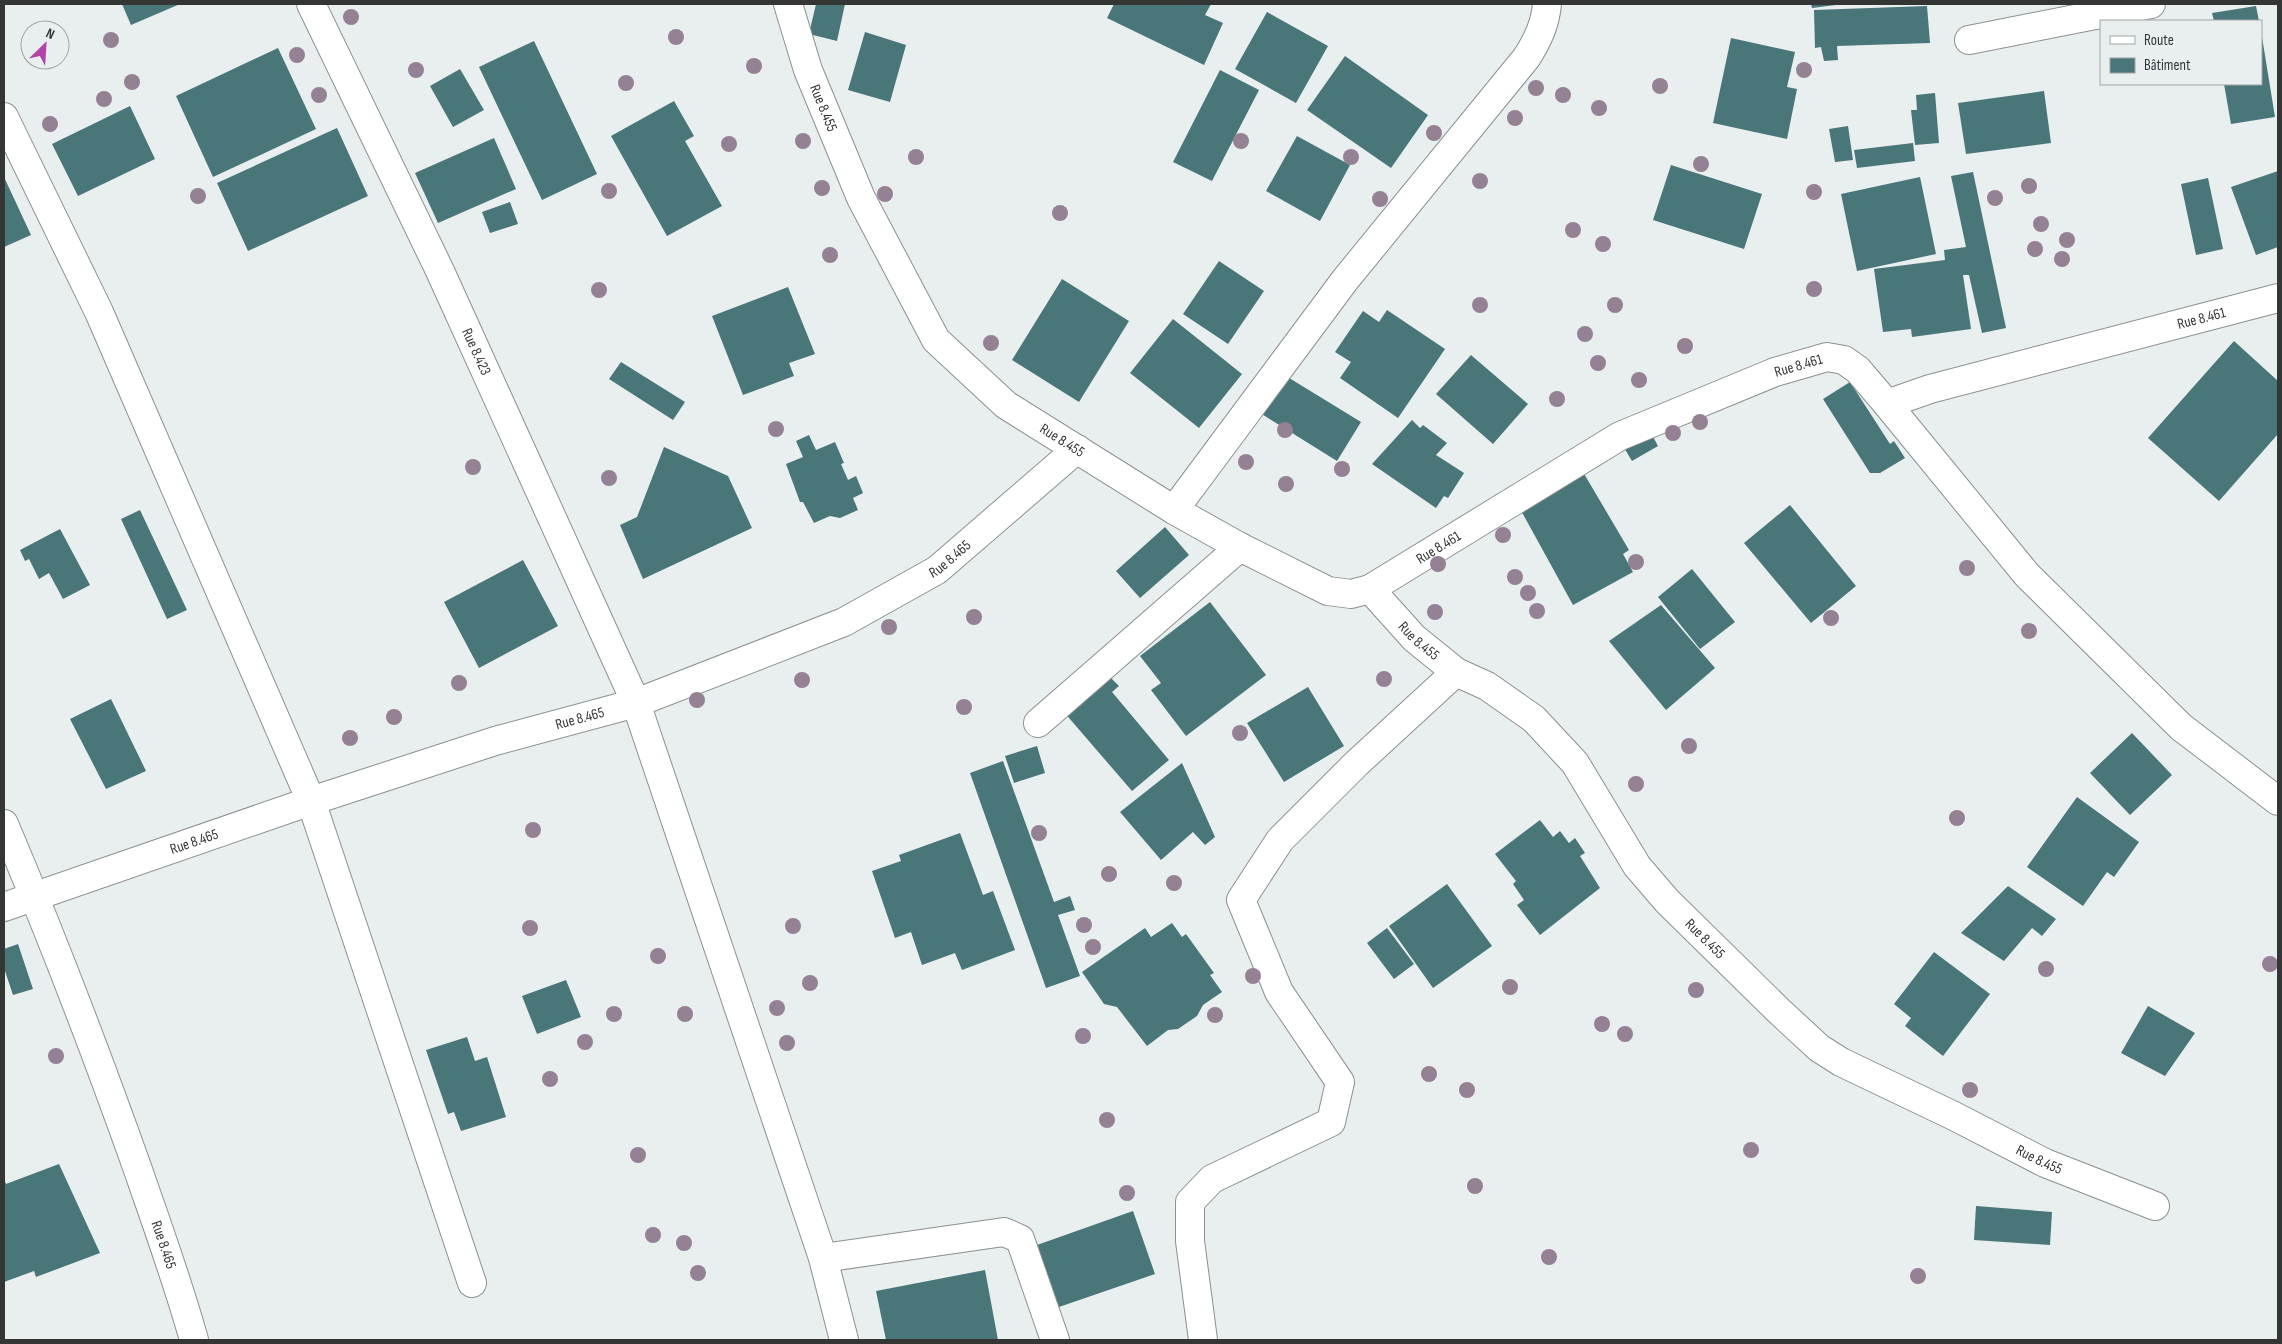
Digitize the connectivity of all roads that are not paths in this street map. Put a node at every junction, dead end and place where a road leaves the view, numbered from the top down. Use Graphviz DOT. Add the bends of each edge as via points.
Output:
graph roads {
  1 [pos="311,4"];
  2 [pos="788,4"];
  3 [pos="1547,4"];
  4 [pos="2151,4"];
  5 [pos="1968,40"];
  6 [pos="4,117"];
  7 [pos="2278,298"];
  8 [pos="1886,404"];
  9 [pos="1077,450"];
  10 [pos="1174,510"];
  11 [pos="1240,547"];
  12 [pos="1370,589"];
  13 [pos="1456,672"];
  14 [pos="636,703"];
  15 [pos="1038,723"];
  16 [pos="311,801"];
  17 [pos="2278,801"];
  18 [pos="4,824"];
  19 [pos="35,897"];
  20 [pos="4,906"];
  21 [pos="2155,1206"];
  22 [pos="823,1258"];
  23 [pos="472,1283"];
  24 [pos="194,1340"];
  25 [pos="844,1340"];
  26 [pos="1055,1340"];
  27 [pos="1203,1340"];
  1 -- 14 [label="street, Rue 8.423" via="440,271"];
  2 -- 9 [label="street, Rue 8.455" via="808,70 861,198 936,340 1006,405"];
  3 -- 10 [label="street" via="1542,29 1527,57 1345,280"];
  4 -- 5 [label="street"];
  6 -- 16 [label="street" via="99,312"];
  7 -- 8 [label="street, Rue 8.461" via="1930,388"];
  8 -- 12 [label="street, Rue 8.461" via="1858,370 1844,360 1827,357 1775,372 1620,436"];
  8 -- 17 [label="street" via="2027,575 2181,727"];
  9 -- 10 [label="street, Rue 8.455"];
  9 -- 14 [label="street, Rue 8.465" via="937,570 844,622"];
  10 -- 11 [label="street, Rue 8.455"];
  11 -- 12 [label="street, Rue 8.455" via="1328,591 1351,594"];
  11 -- 15 [label="street"];
  12 -- 13 [label="street, Rue 8.455" via="1414,638"];
  13 -- 21 [label="street, Rue 8.455" via="1487,686 1534,719 1575,763 1636,866 1674,908 1819,1048 1841,1062 2045,1163"];
  13 -- 27 [label="street" via="1357,763 1280,840 1241,900 1279,992 1340,1082 1331,1122 1212,1179 1190,1202 1190,1241"];
  14 -- 16 [label="street, Rue 8.465" via="495,741"];
  14 -- 22 [label="street, Rue 8.423"];
  16 -- 19 [label="street, Rue 8.465"];
  16 -- 23 [label="street"];
  18 -- 19 [label="street"];
  19 -- 20 [label="street, Rue 8.465"];
  19 -- 24 [label="street, Rue 8.465" via="109,1088"];
  22 -- 25 [label="street, Rue 8.423"];
  22 -- 26 [label="street" via="1004,1232 1020,1239"];
}
